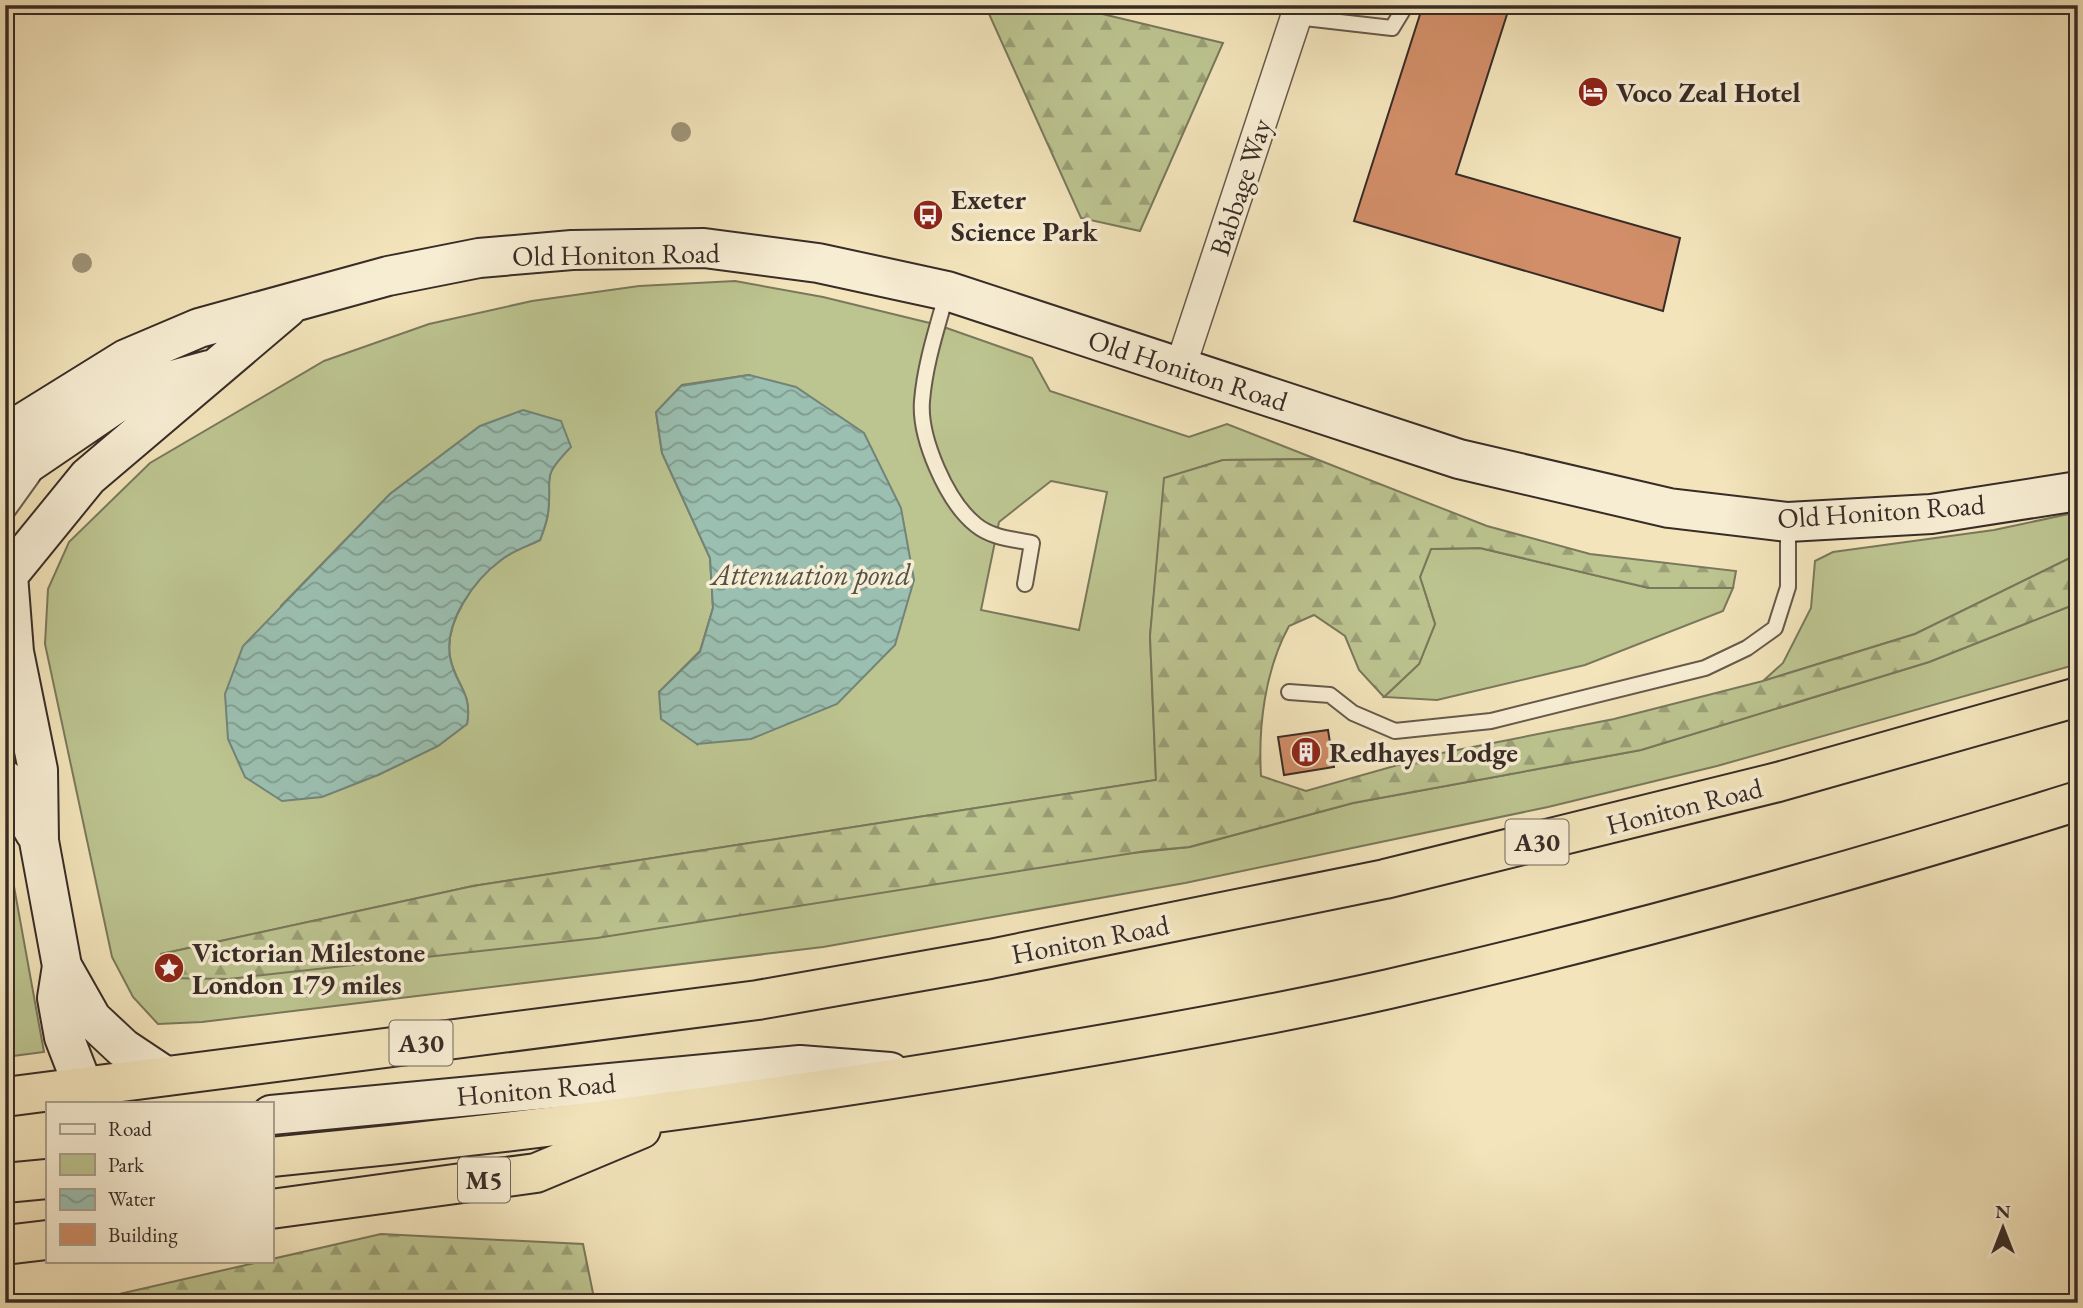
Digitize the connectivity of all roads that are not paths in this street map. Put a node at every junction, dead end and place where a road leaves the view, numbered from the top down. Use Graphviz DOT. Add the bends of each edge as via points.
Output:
graph roads {
  1 [pos="1406,5"];
  2 [pos="1298,11"];
  3 [pos="947,291"];
  4 [pos="297,300"];
  5 [pos="218,367"];
  6 [pos="1180,368"];
  7 [pos="5,433"];
  8 [pos="58,441"];
  9 [pos="5,480"];
  10 [pos="2078,491"];
  11 [pos="5,515"];
  12 [pos="1788,522"];
  13 [pos="6,577"];
  14 [pos="1025,584"];
  15 [pos="1289,691"];
  16 [pos="2078,696"];
  17 [pos="5,780"];
  18 [pos="2078,802"];
  19 [pos="39,841"];
  20 [pos="62,966"];
  21 [pos="927,1074"];
  22 [pos="165,1076"];
  23 [pos="90,1094"];
  24 [pos="5,1097"];
  25 [pos="685,1110"];
  26 [pos="273,1115"];
  27 [pos="273,1157"];
  28 [pos="46,1179"];
  29 [pos="5,1183"];
  30 [pos="273,1209"];
  31 [pos="46,1240"];
  32 [pos="5,1245"];
  1 -- 2 [label="lane" via="1392,28"];
  2 -- 6 [label="street, Babbage Way"];
  3 -- 4 [label="street, Old Honiton Road" via="818,263 704,248 572,250 479,258"];
  3 -- 6 [label="street, Old Honiton Road"];
  3 -- 14 [label="lane" via="922,404 932,460 959,508 977,526 995,536 1031,543"];
  4 -- 5 [label="street, Old Honiton Road"];
  4 -- 7 [label="street, Old Honiton Road" via="199,328 126,359"];
  5 -- 8 [label="street, Old Honiton Road" via="136,390"];
  5 -- 13 [label="street, Old Honiton Road" via="88,477"];
  6 -- 12 [label="street, Old Honiton Road" via="1460,459 1669,508"];
  8 -- 9 [label="street, Old Honiton Road"];
  8 -- 11 [label="lane, Old Honiton Road"];
  10 -- 12 [label="street, Old Honiton Road" via="1931,514"];
  12 -- 15 [label="lane" via="1788,587 1775,628 1748,648 1705,668 1491,721 1395,731 1353,713 1330,695"];
  13 -- 19 [label="street, Old Honiton Road" via="14,652 38,770"];
  16 -- 22 [label="highway, Honiton Road / A30" via="1778,782 1385,879 990,959 758,1000"];
  17 -- 19 [label="street, Old Honiton Road"];
  18 -- 21 [label="highway, Honiton Road" via="1641,928 1399,987"];
  19 -- 20 [label="street, Old Honiton Road"];
  20 -- 22 [label="street, Old Honiton Road" via="92,1019 123,1048"];
  20 -- 23 [label="street, Old Honiton Road" via="57,998 64,1037"];
  21 -- 25 [label="highway, Honiton Road"];
  21 -- 26 [label="street, Honiton Road" via="800,1065"];
  22 -- 23 [label="highway, Honiton Road / A30"];
  23 -- 24 [label="highway, Honiton Road / A30"];
  25 -- 27 [label="highway, Honiton Road"];
  25 -- 30 [label="highway, M5" via="536,1173"];
  28 -- 29 [label="highway"];
  31 -- 32 [label="highway"];
}
